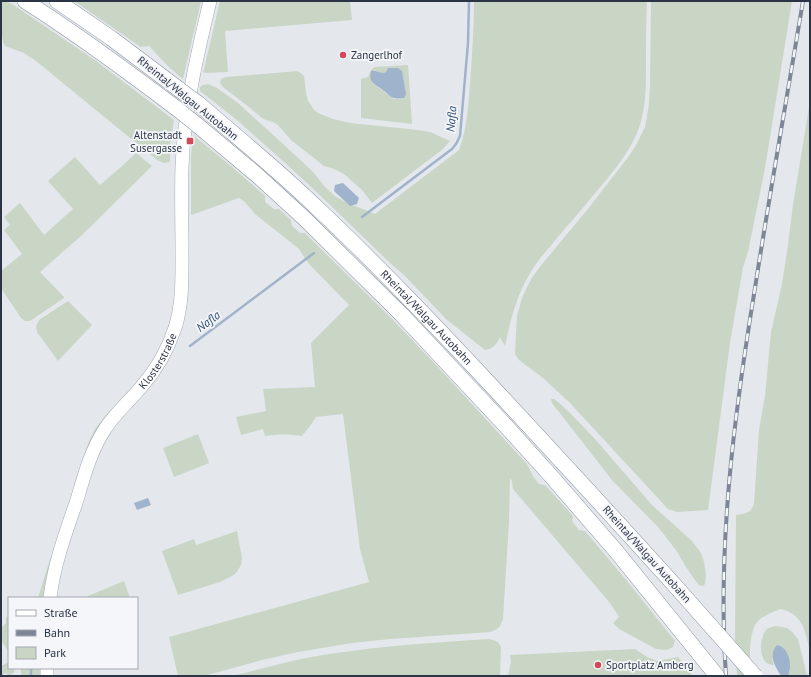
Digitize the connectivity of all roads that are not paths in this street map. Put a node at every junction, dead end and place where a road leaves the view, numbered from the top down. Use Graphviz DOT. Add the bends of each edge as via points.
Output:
graph roads {
  1 [pos="25,1"];
  2 [pos="57,1"];
  3 [pos="210,1"];
  4 [pos="188,105"];
  5 [pos="50,597"];
  6 [pos="717,676"];
  7 [pos="755,676"];
  1 -- 4 [label="highway, Rheintal/Walgau Autobahn" via="114,61"];
  2 -- 4 [label="highway, Rheintal/Walgau Autobahn, bridge" via="180,90"];
  3 -- 4 [label="main road, Klosterstraße"];
  4 -- 5 [label="main road, Klosterstraße" via="182,168 182,286 176,322 156,368 110,422 94,448 57,561"];
  4 -- 6 [label="highway, Rheintal/Walgau Autobahn, bridge" via="196,124 293,208 402,315 489,408 616,551"];
  4 -- 7 [label="highway, Rheintal/Walgau Autobahn, bridge" via="259,156 382,271 543,440"];
}
